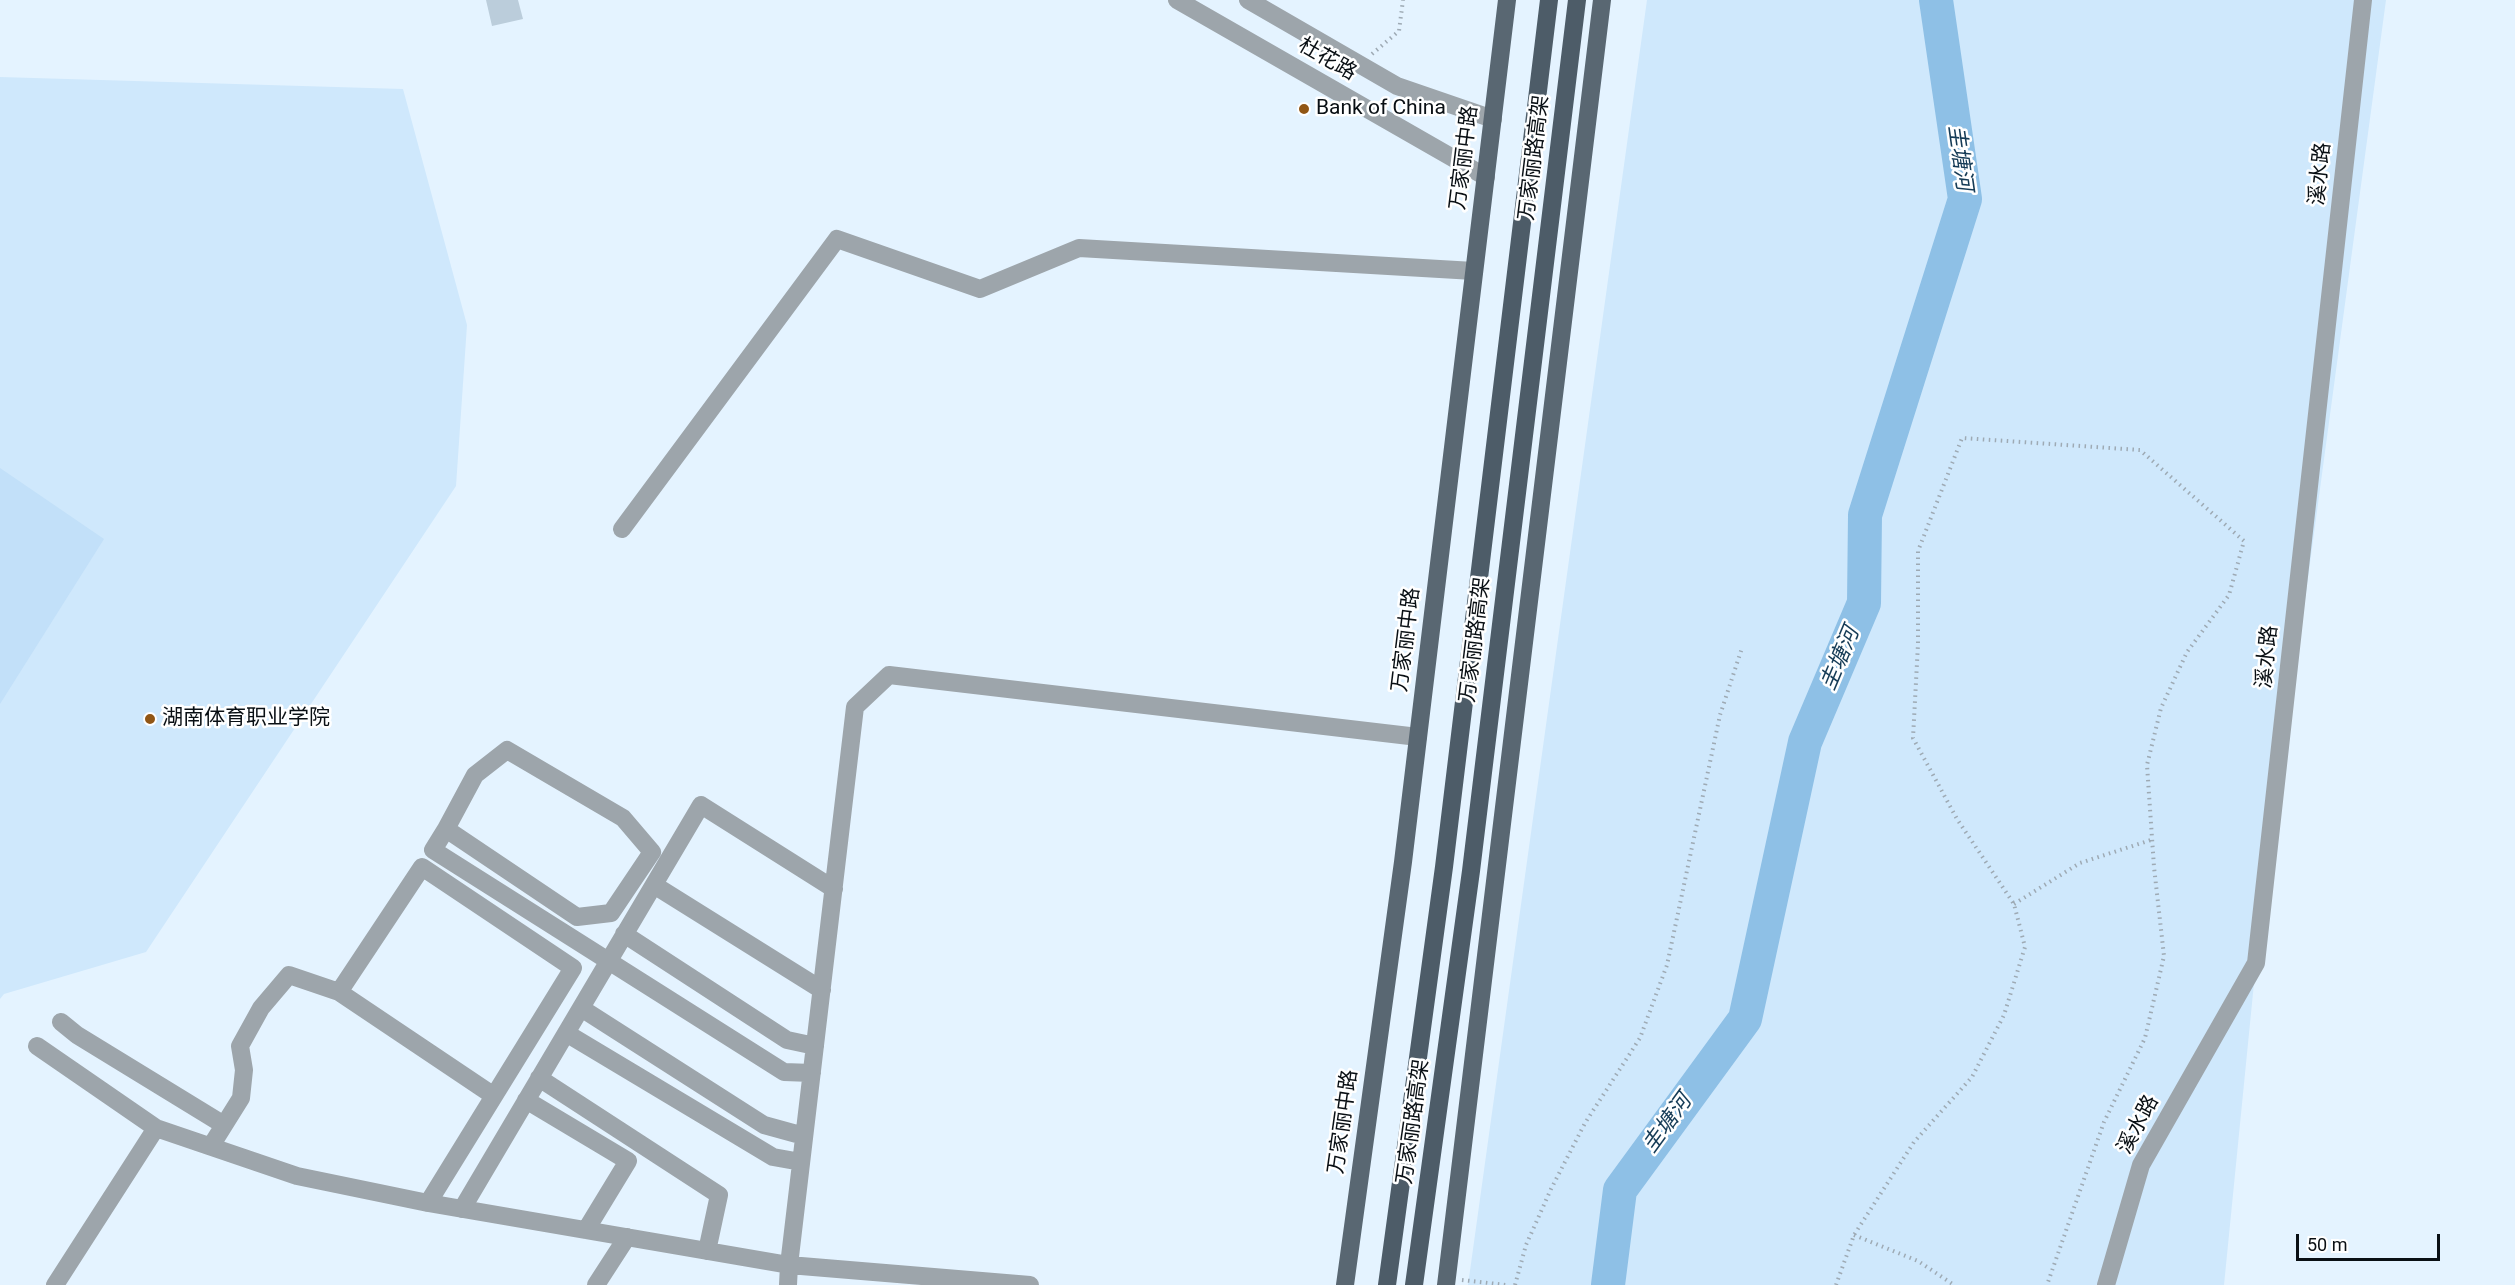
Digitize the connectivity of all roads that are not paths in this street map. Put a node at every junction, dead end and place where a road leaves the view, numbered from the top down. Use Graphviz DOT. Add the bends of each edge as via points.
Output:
graph roads {
  1 [pos="1177,0"];
  2 [pos="1248,0"];
  3 [pos="1507,0"];
  4 [pos="1549,0"];
  5 [pos="1576,0"];
  6 [pos="1602,0"];
  7 [pos="2363,0"];
  8 [pos="1493,119"];
  9 [pos="1486,177"];
  10 [pos="1474,271"];
  11 [pos="621,529"];
  12 [pos="1418,737"];
  13 [pos="446,829"];
  14 [pos="433,850"];
  15 [pos="422,867"];
  16 [pos="654,885"];
  17 [pos="834,889"];
  18 [pos="624,934"];
  19 [pos="609,960"];
  20 [pos="822,990"];
  21 [pos="339,992"];
  22 [pos="581,1008"];
  23 [pos="61,1022"];
  24 [pos="566,1033"];
  25 [pos="37,1046"];
  26 [pos="815,1046"];
  27 [pos="812,1073"];
  28 [pos="539,1078"];
  29 [pos="494,1096"];
  30 [pos="526,1100"];
  31 [pos="224,1125"];
  32 [pos="156,1128"];
  33 [pos="804,1136"];
  34 [pos="639,1143"];
  35 [pos="211,1146"];
  36 [pos="628,1161"];
  37 [pos="801,1162"];
  38 [pos="428,1203"];
  39 [pos="462,1209"];
  40 [pos="586,1230"];
  41 [pos="627,1237"];
  42 [pos="707,1251"];
  43 [pos="789,1265"];
  44 [pos="1446,1282"];
  45 [pos="55,1285"];
  46 [pos="596,1285"];
  47 [pos="788,1285"];
  48 [pos="1030,1285"];
  49 [pos="1345,1285"];
  50 [pos="1387,1285"];
  51 [pos="1414,1285"];
  52 [pos="2106,1285"];
  1 -- 9 [label="street, 杜花路"];
  2 -- 8 [label="street, 杜花路" via="1397,86"];
  3 -- 8 [label="main road, 万家丽中路"];
  4 -- 50 [label="highway, 万家丽路高架" via="1444,867"];
  5 -- 51 [label="highway, 万家丽路高架" via="1471,871"];
  6 -- 44 [label="main road"];
  7 -- 52 [label="street, 溪水路" via="2256,963 2141,1165"];
  8 -- 9 [label="main road, 万家丽中路"];
  9 -- 10 [label="main road, 万家丽中路"];
  10 -- 11 [label="street" via="1079,248 980,289 837,239"];
  10 -- 12 [label="main road, 万家丽中路"];
  12 -- 17 [label="street" via="889,675 855,707"];
  12 -- 49 [label="main road, 万家丽中路"];
  13 -- 13 [label="street" via="577,917 610,913 652,852 623,819 507,750 475,775"];
  13 -- 14 [label="street"];
  14 -- 15 [label="street"];
  14 -- 19 [label="street"];
  15 -- 21 [label="street"];
  15 -- 29 [label="street" via="573,968"];
  16 -- 17 [label="street" via="701,805"];
  16 -- 18 [label="street"];
  16 -- 20 [label="street"];
  17 -- 20 [label="street"];
  18 -- 19 [label="street"];
  18 -- 26 [label="street" via="787,1040"];
  19 -- 22 [label="street"];
  19 -- 27 [label="street" via="784,1072"];
  20 -- 26 [label="street"];
  21 -- 29 [label="street"];
  21 -- 31 [label="street" via="288,975 261,1008 240,1046 244,1070 241,1098"];
  22 -- 24 [label="street"];
  22 -- 33 [label="street" via="764,1125"];
  23 -- 31 [label="street"];
  24 -- 28 [label="street"];
  24 -- 37 [label="street" via="773,1157"];
  25 -- 32 [label="street"];
  26 -- 27 [label="street"];
  27 -- 33 [label="street"];
  28 -- 30 [label="street"];
  28 -- 34 [label="street"];
  29 -- 38 [label="street"];
  30 -- 36 [label="street"];
  30 -- 39 [label="street"];
  31 -- 35 [label="street"];
  32 -- 35 [label="street"];
  32 -- 45 [label="street"];
  33 -- 37 [label="street"];
  34 -- 36 [label="street"];
  34 -- 42 [label="street" via="719,1194"];
  35 -- 38 [label="street" via="297,1176"];
  36 -- 40 [label="street"];
  37 -- 43 [label="street"];
  38 -- 39 [label="street"];
  39 -- 40 [label="street"];
  40 -- 41 [label="street"];
  41 -- 42 [label="street"];
  41 -- 46 [label="street"];
  42 -- 43 [label="street"];
  43 -- 47 [label="street"];
  43 -- 48 [label="street"];
}
